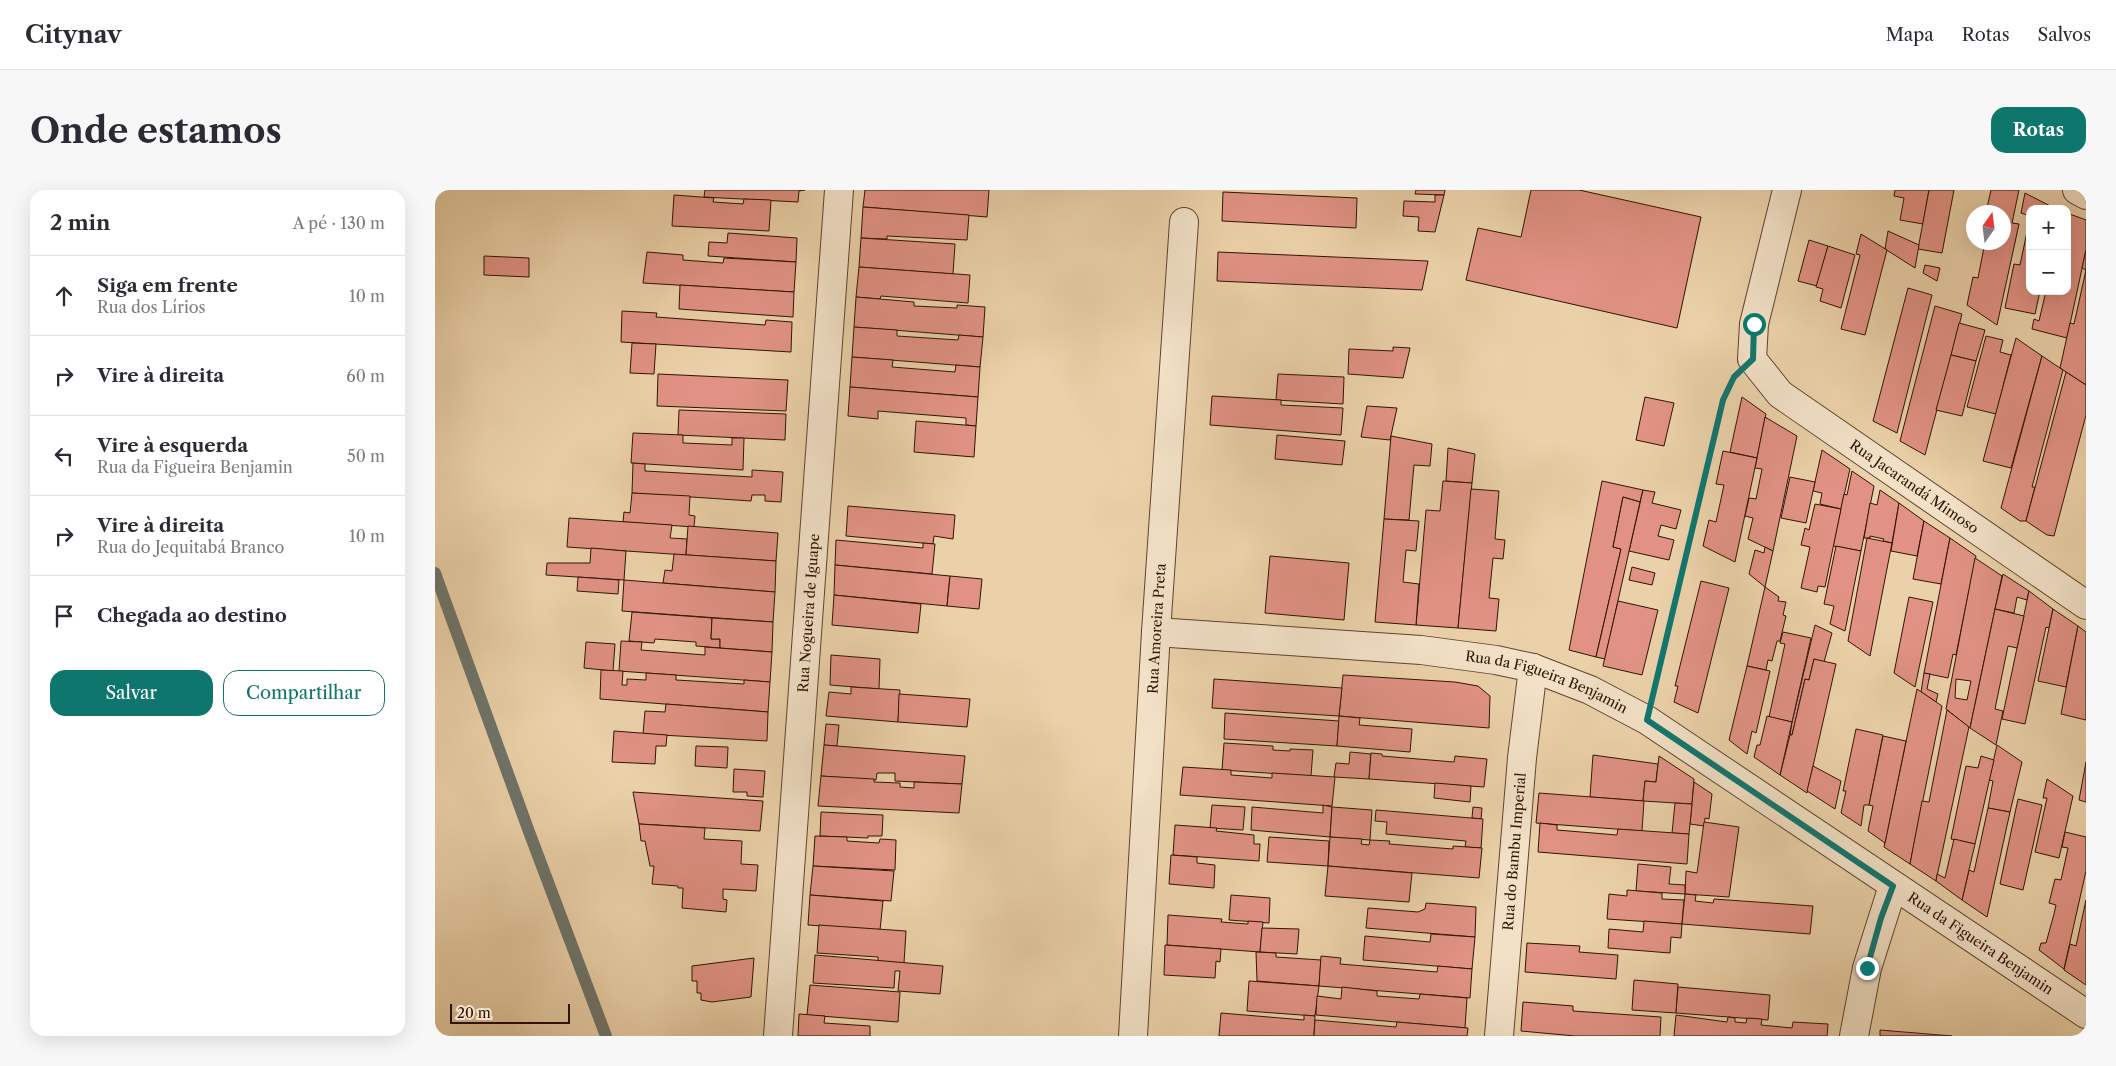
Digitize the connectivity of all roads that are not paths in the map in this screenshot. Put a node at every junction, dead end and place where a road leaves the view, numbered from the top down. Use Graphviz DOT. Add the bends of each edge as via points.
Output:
graph roads {
  1 [pos="839,190"];
  2 [pos="1787,190"];
  3 [pos="2077,190"];
  4 [pos="2086,195"];
  5 [pos="1183,222"];
  6 [pos="2086,604"];
  7 [pos="1156,632"];
  8 [pos="1533,668"];
  9 [pos="1893,886"];
  10 [pos="2086,1014"];
  11 [pos="778,1036"];
  12 [pos="1133,1036"];
  13 [pos="1499,1036"];
  14 [pos="1854,1036"];
  1 -- 11 [label="street, Rua Nogueira de Iguape"];
  2 -- 6 [label="street, Rua Jacarandá Mimoso" via="1754,324 1753,359 1780,394"];
  3 -- 4 [label="street"];
  5 -- 7 [label="street, Rua Amoreira Preta"];
  7 -- 8 [label="street, Rua da Figueira Benjamin" via="1421,650"];
  7 -- 12 [label="street, Rua Amoreira Preta"];
  8 -- 9 [label="street, Rua da Figueira Benjamin" via="1590,690 1647,720"];
  8 -- 13 [label="street, Rua do Bambu Imperial" via="1522,758"];
  9 -- 10 [label="street, Rua da Figueira Benjamin"];
  9 -- 14 [label="street" via="1867,968"];
}
